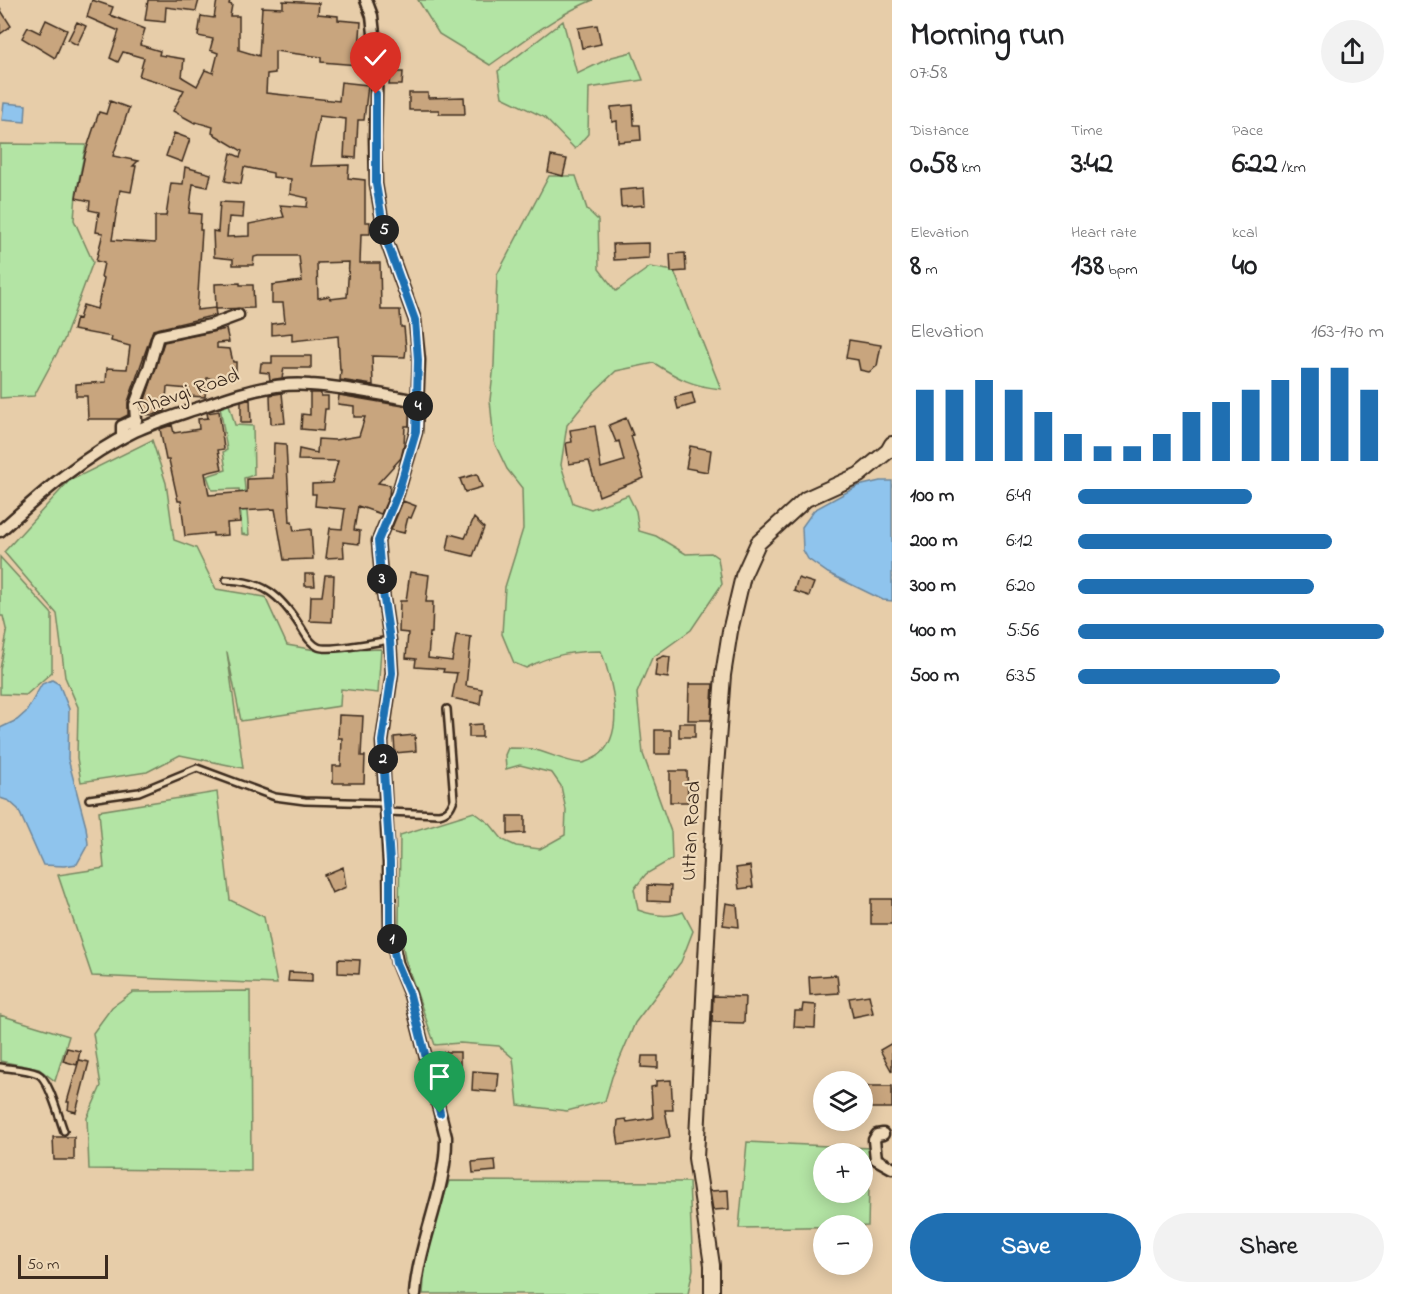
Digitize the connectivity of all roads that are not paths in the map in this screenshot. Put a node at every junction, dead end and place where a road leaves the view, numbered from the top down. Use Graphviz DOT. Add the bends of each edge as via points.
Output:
graph roads {
  1 [pos="366,0"];
  2 [pos="238,315"];
  3 [pos="418,401"];
  4 [pos="122,438"];
  5 [pos="892,444"];
  6 [pos="0,531"];
  7 [pos="226,580"];
  8 [pos="390,640"];
  9 [pos="447,710"];
  10 [pos="89,799"];
  11 [pos="387,808"];
  12 [pos="0,1067"];
  13 [pos="64,1131"];
  14 [pos="883,1134"];
  15 [pos="892,1168"];
  16 [pos="415,1294"];
  17 [pos="712,1294"];
  1 -- 3 [label="street" via="372,16 377,60 376,184 385,237 415,320"];
  2 -- 4 [label="street" via="212,325 158,336 135,405 136,420 122,426"];
  3 -- 4 [label="street, Dhavgi Road" via="310,385 281,385 245,391"];
  3 -- 8 [label="street" via="412,449 378,541"];
  4 -- 6 [label="street, Dhavgi Road" via="55,482"];
  5 -- 17 [label="main road, Uttan Road" via="859,475 806,499 758,543 743,576 730,631 715,780 696,1158 712,1265"];
  7 -- 8 [label="lane" via="243,580 276,595 318,647"];
  8 -- 11 [label="street" via="392,673 382,741"];
  9 -- 11 [label="lane" via="454,799 451,807 440,814"];
  10 -- 11 [label="lane" via="139,792 197,768 275,797"];
  11 -- 16 [label="street" via="390,929 396,963 410,995 446,1137 446,1156 417,1270"];
  12 -- 13 [label="lane" via="41,1076"];
  14 -- 15 [label="street" via="874,1140 876,1159"];
}
